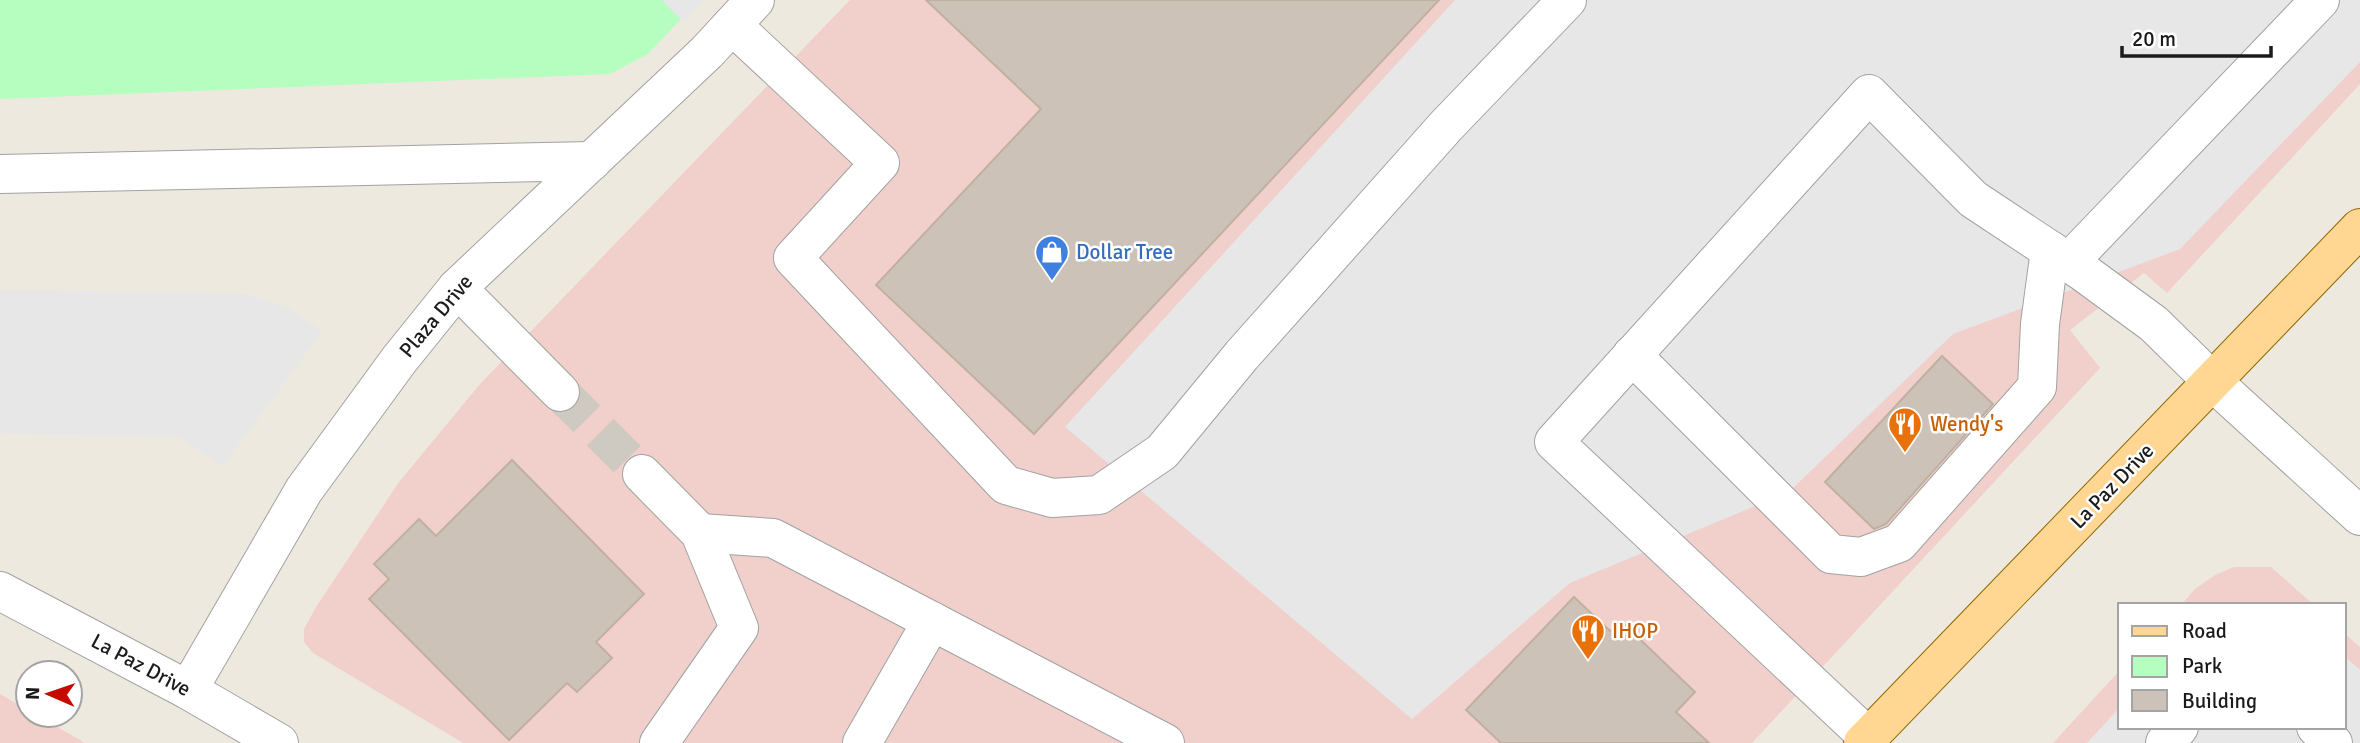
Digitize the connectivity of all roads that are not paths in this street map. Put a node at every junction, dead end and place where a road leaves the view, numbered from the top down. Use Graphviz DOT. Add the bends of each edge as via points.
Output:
graph roads {
  1 [pos="1567,0"];
  2 [pos="2320,0"];
  3 [pos="743,13"];
  4 [pos="592,160"];
  5 [pos="0,174"];
  6 [pos="2360,228"];
  7 [pos="2059,257"];
  8 [pos="457,288"];
  9 [pos="1632,355"];
  10 [pos="2213,382"];
  11 [pos="560,392"];
  12 [pos="642,474"];
  13 [pos="2360,516"];
  14 [pos="700,533"];
  15 [pos="0,591"];
  16 [pos="932,621"];
  17 [pos="188,690"];
  18 [pos="2177,729"];
  19 [pos="2318,729"];
  20 [pos="1866,740"];
  21 [pos="279,743"];
  22 [pos="659,743"];
  23 [pos="862,743"];
  24 [pos="1165,743"];
  25 [pos="2165,743"];
  26 [pos="2333,743"];
  1 -- 3 [label="street" via="1438,136 1242,355 1162,452 1099,495 1052,498 1006,485 793,258 880,163"];
  2 -- 7 [label="street"];
  3 -- 4 [label="street, Plaza Drive"];
  4 -- 5 [label="street"];
  4 -- 8 [label="street, Plaza Drive"];
  6 -- 10 [label="main road, La Paz Drive"];
  7 -- 9 [label="street" via="1973,199 1868,94"];
  7 -- 9 [label="street" via="2040,324 2037,387 1899,543 1861,557 1831,554"];
  7 -- 10 [label="street" via="2154,324"];
  8 -- 11 [label="street"];
  8 -- 17 [label="street, Plaza Drive" via="303,490"];
  9 -- 20 [label="street" via="1554,442"];
  10 -- 13 [label="street"];
  10 -- 20 [label="main road, La Paz Drive"];
  12 -- 14 [label="street"];
  14 -- 16 [label="street" via="773,538"];
  14 -- 22 [label="street" via="739,628"];
  15 -- 17 [label="street, La Paz Drive"];
  16 -- 23 [label="street"];
  16 -- 24 [label="street"];
  17 -- 21 [label="street, La Paz Drive"];
  18 -- 25 [label="street"];
  19 -- 26 [label="street"];
}
